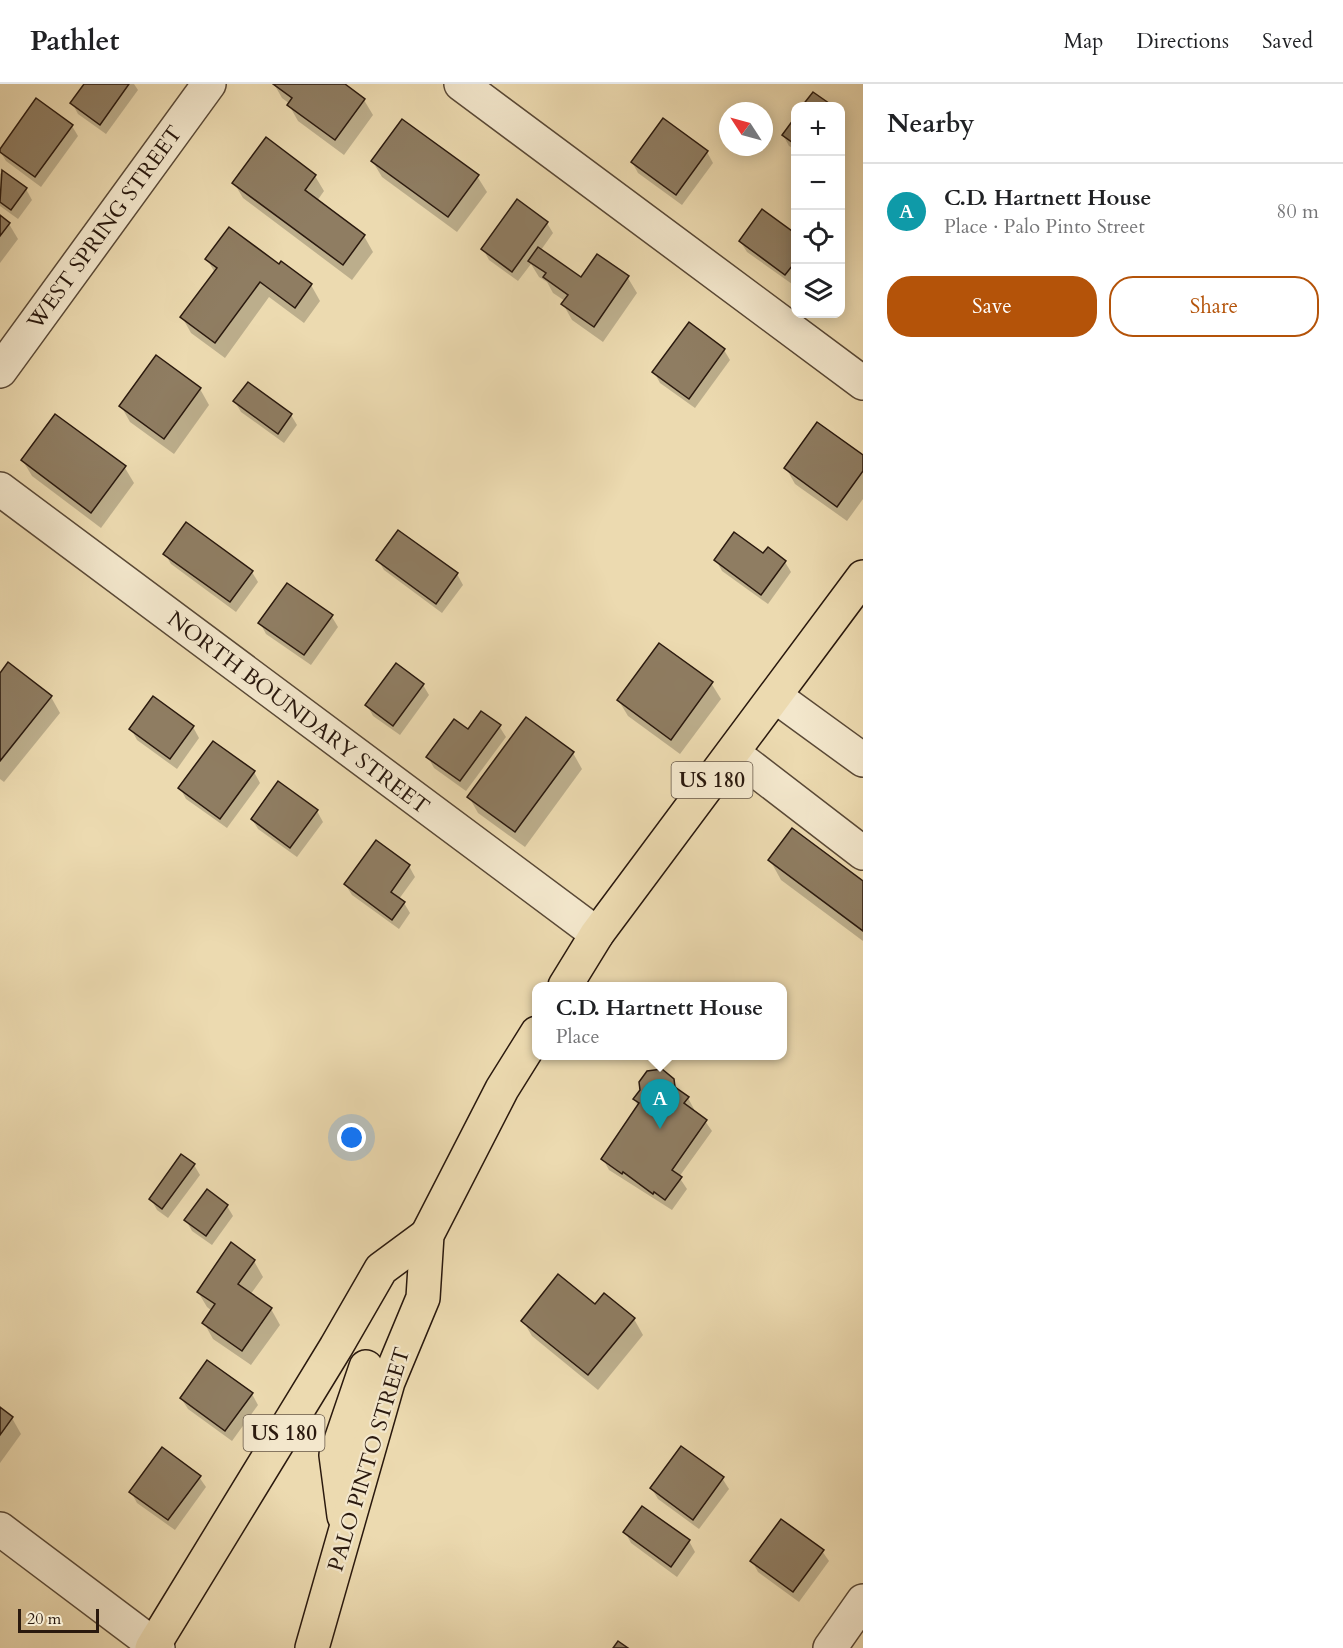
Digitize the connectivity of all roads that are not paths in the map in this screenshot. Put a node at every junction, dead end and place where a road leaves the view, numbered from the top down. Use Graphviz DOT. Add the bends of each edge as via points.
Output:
graph roads {
  1 [pos="209,84"];
  2 [pos="461,84"];
  3 [pos="0,370"];
  4 [pos="863,383"];
  5 [pos="0,489"];
  6 [pos="863,577"];
  7 [pos="775,696"];
  8 [pos="733,753"];
  9 [pos="863,760"];
  10 [pos="863,853"];
  11 [pos="597,934"];
  12 [pos="568,982"];
  13 [pos="532,1041"];
  14 [pos="427,1235"];
  15 [pos="336,1347"];
  16 [pos="377,1375"];
  17 [pos="0,1529"];
  18 [pos="861,1607"];
  19 [pos="154,1647"];
  20 [pos="312,1648"];
  21 [pos="830,1648"];
  1 -- 3 [label="street, WEST SPRING STREET"];
  2 -- 4 [label="street"];
  5 -- 11 [label="street, NORTH BOUNDARY STREET"];
  6 -- 7 [label="main road, US 180"];
  7 -- 8 [label="main road, US 180"];
  7 -- 9 [label="street"];
  8 -- 10 [label="street"];
  8 -- 11 [label="main road, US 180"];
  11 -- 12 [label="main road, US 180"];
  13 -- 14 [label="main road, PALO PINTO STREET / US 180" via="502,1089"];
  14 -- 15 [label="main road, PALO PINTO STREET / US 180" via="381,1269"];
  14 -- 16 [label="main road, PALO PINTO STREET / US 180" via="423,1298"];
  15 -- 16 [label="main road"];
  15 -- 19 [label="main road, PALO PINTO STREET / US 180"];
  16 -- 20 [label="main road, PALO PINTO STREET / US 180" via="346,1527"];
  17 -- 19 [label="street"];
  18 -- 21 [label="street"];
}
